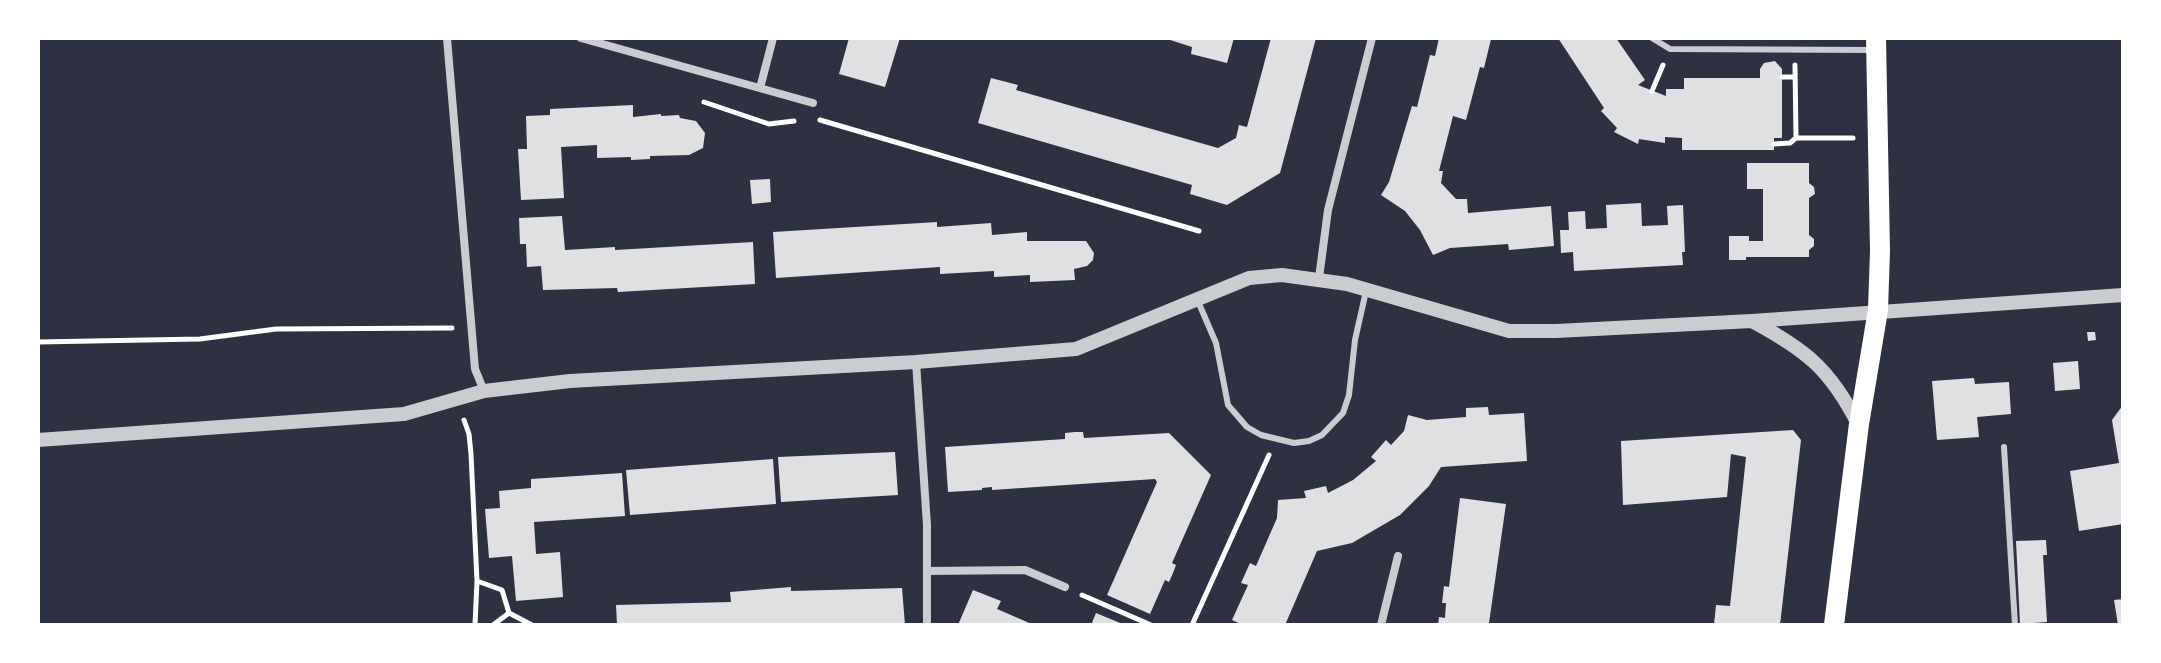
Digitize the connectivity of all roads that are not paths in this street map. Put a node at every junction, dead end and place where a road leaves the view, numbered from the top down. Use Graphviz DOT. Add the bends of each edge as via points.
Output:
graph roads {
  1 [pos="447,38"];
  2 [pos="581,38"];
  3 [pos="773,38"];
  4 [pos="1372,38"];
  5 [pos="1652,38"];
  6 [pos="1876,44"];
  7 [pos="760,88"];
  8 [pos="813,103"];
  9 [pos="1319,278"];
  10 [pos="1366,291"];
  11 [pos="2123,295"];
  12 [pos="1197,299"];
  13 [pos="1878,310"];
  14 [pos="1752,321"];
  15 [pos="916,362"];
  16 [pos="484,391"];
  17 [pos="1859,424"];
  18 [pos="38,440"];
  19 [pos="2004,447"];
  20 [pos="1398,556"];
  21 [pos="927,571"];
  22 [pos="1065,587"];
  23 [pos="927,625"];
  24 [pos="1381,625"];
  25 [pos="1834,625"];
  26 [pos="2015,625"];
  1 -- 16 [label="street" via="475,369"];
  2 -- 7 [label="street"];
  3 -- 7 [label="street"];
  4 -- 9 [label="street" via="1328,210"];
  5 -- 6 [label="lane" via="1670,49"];
  6 -- 13 [label="main road"];
  7 -- 8 [label="street"];
  9 -- 10 [label="street"];
  9 -- 12 [label="street" via="1249,278"];
  10 -- 12 [label="lane" via="1343,413 1322,435 1294,443 1247,427 1228,405 1216,343"];
  10 -- 14 [label="street" via="1509,331"];
  11 -- 13 [label="street"];
  12 -- 15 [label="street" via="1076,349"];
  13 -- 14 [label="street"];
  13 -- 17 [label="main road"];
  14 -- 17 [label="street" via="1827,373"];
  15 -- 16 [label="street" via="570,381"];
  15 -- 21 [label="street"];
  16 -- 18 [label="street" via="404,414"];
  17 -- 25 [label="main road"];
  19 -- 26 [label="lane"];
  20 -- 24 [label="street"];
  21 -- 22 [label="street" via="1025,570"];
  21 -- 23 [label="street"];
}
